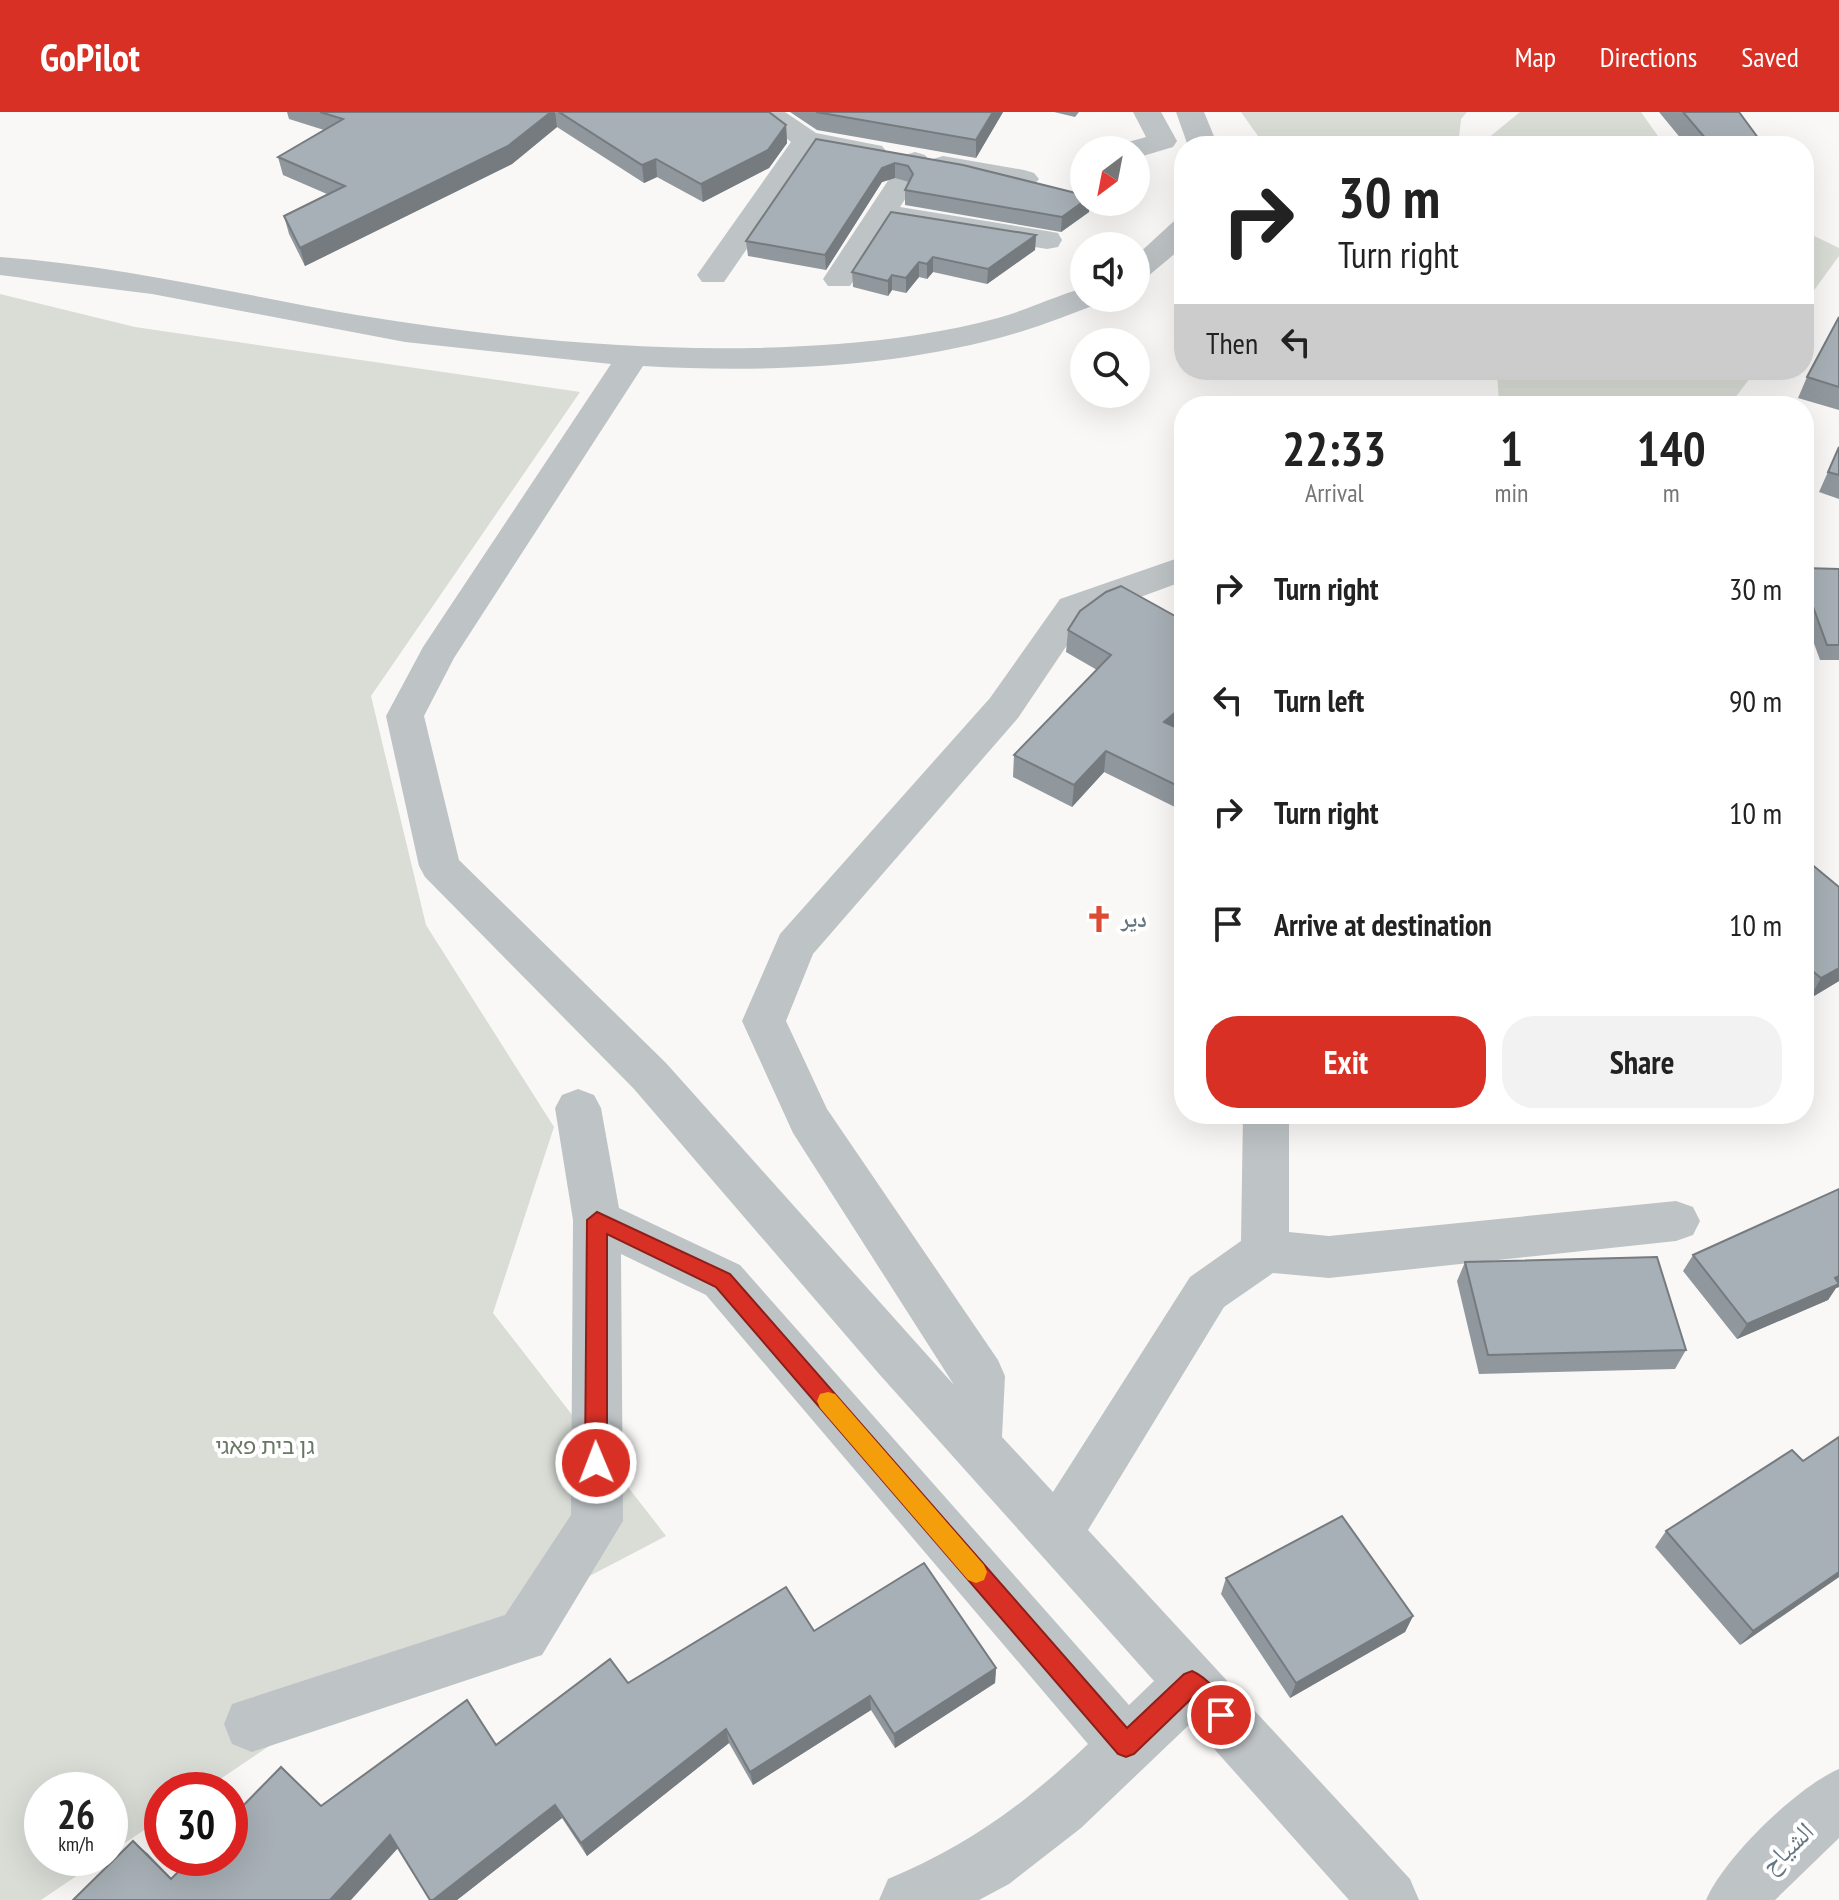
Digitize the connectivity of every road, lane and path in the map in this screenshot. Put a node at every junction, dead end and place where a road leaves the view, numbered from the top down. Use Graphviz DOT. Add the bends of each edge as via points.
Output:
graph roads {
  1 [pos="766,112"];
  2 [pos="1147,112"];
  3 [pos="1190,112"];
  4 [pos="1199,136"];
  5 [pos="807,140"];
  6 [pos="1150,145"];
  7 [pos="915,161"];
  8 [pos="1024,179"];
  9 [pos="881,213"];
  10 [pos="1174,238"];
  11 [pos="1047,240"];
  12 [pos="1150,260"];
  13 [pos="0,266"];
  14 [pos="713,275"];
  15 [pos="839,279"];
  16 [pos="1070,304"];
  17 [pos="634,354"];
  18 [pos="1174,572"];
  19 [pos="578,1108"];
  20 [pos="1266,1124"];
  21 [pos="597,1220"];
  22 [pos="1676,1221"];
  23 [pos="1265,1251"];
  24 [pos="976,1444"];
  25 [pos="1057,1533"];
  26 [pos="1192,1683"];
  27 [pos="252,1724"];
  28 [pos="1126,1745"];
  29 [pos="1839,1798"];
  30 [pos="909,1900"];
  31 [pos="1389,1900"];
  32 [pos="1736,1900"];
  1 -- 5 [label="street"];
  2 -- 6 [label="street" via="1163,141"];
  3 -- 4 [label="street"];
  5 -- 7 [label="street"];
  5 -- 14 [label="street"];
  7 -- 8 [label="street"];
  7 -- 9 [label="street"];
  9 -- 11 [label="street"];
  9 -- 15 [label="street"];
  10 -- 12 [label="street"];
  13 -- 17 [label="street" via="57,269 404,332"];
  16 -- 17 [label="street" via="966,336 852,355"];
  17 -- 24 [label="street" via="436,656 405,716 440,866 650,1076"];
  18 -- 24 [label="street" via="1073,608 1004,708 795,946 764,1021 809,1120 980,1376"];
  19 -- 21 [label="street"];
  20 -- 23 [label="street"];
  21 -- 27 [label="street" via="597,1521 523,1636"];
  21 -- 28 [label="street" via="723,1280"];
  22 -- 23 [label="street" via="1329,1257"];
  23 -- 25 [label="street" via="1207,1292"];
  24 -- 25 [label="street"];
  25 -- 26 [label="street"];
  26 -- 28 [label="street"];
  26 -- 31 [label="street"];
  28 -- 30 [label="street" via="986,1867"];
  29 -- 32 [label="street, الشياح"];
}
